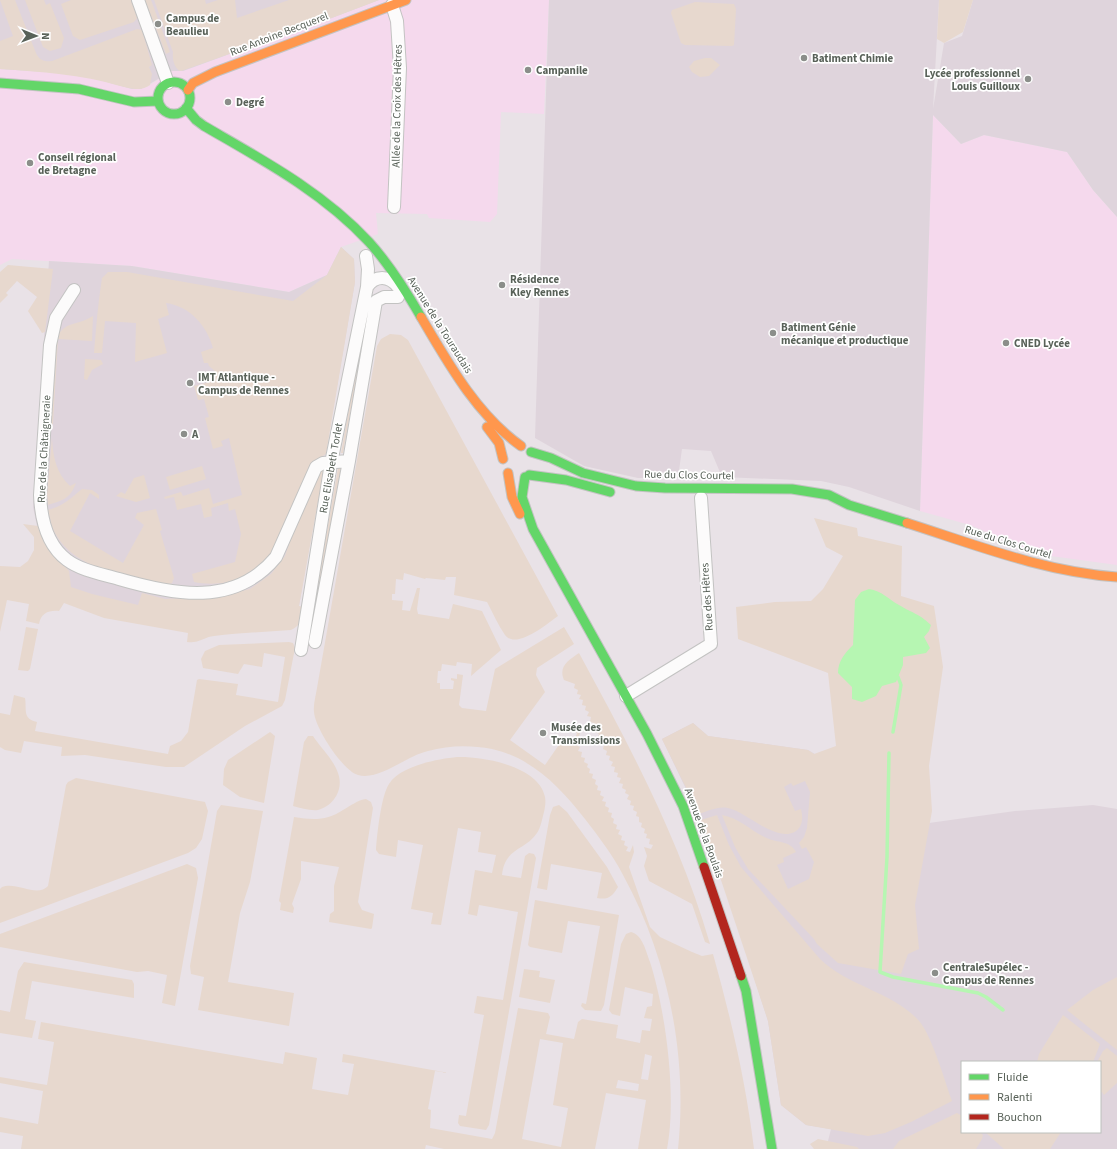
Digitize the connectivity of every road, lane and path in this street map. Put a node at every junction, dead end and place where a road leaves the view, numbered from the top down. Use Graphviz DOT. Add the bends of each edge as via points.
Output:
graph roads {
  1 [pos="138,0"];
  2 [pos="406,0"];
  3 [pos="392,5"];
  4 [pos="0,83"];
  5 [pos="168,83"];
  6 [pos="188,90"];
  7 [pos="158,101"];
  8 [pos="186,108"];
  9 [pos="301,186"];
  10 [pos="394,207"];
  11 [pos="333,221"];
  12 [pos="364,253"];
  13 [pos="384,262"];
  14 [pos="386,278"];
  15 [pos="366,287"];
  16 [pos="74,290"];
  17 [pos="398,297"];
  18 [pos="376,301"];
  19 [pos="418,309"];
  20 [pos="448,380"];
  21 [pos="476,417"];
  22 [pos="521,446"];
  23 [pos="531,452"];
  24 [pos="503,459"];
  25 [pos="349,461"];
  26 [pos="331,463"];
  27 [pos="508,474"];
  28 [pos="527,476"];
  29 [pos="706,498"];
  30 [pos="726,498"];
  31 [pos="777,499"];
  32 [pos="792,499"];
  33 [pos="850,505"];
  34 [pos="533,529"];
  35 [pos="1117,577"];
  36 [pos="315,642"];
  37 [pos="301,650"];
  38 [pos="626,696"];
  39 [pos="772,1149"];
  1 -- 5 [label="street"];
  2 -- 3 [label="main road, Rue Antoine Becquerel"];
  3 -- 6 [label="main road, Rue Antoine Becquerel" via="215,72 193,83"];
  3 -- 10 [label="street, Allée de la Croix des Hêtres" via="397,21 400,68"];
  4 -- 7 [label="main road" via="79,89 134,102"];
  5 -- 6 [label="main road" via="178,82"];
  5 -- 7 [label="main road" via="160,89"];
  6 -- 8 [label="main road" via="190,100"];
  7 -- 8 [label="main road" via="168,113 179,113"];
  8 -- 9 [label="main road, Avenue de la Touraudais" via="200,123 266,161"];
  9 -- 11 [label="main road, Avenue de la Touraudais"];
  9 -- 13 [label="main road, Avenue de la Touraudais" via="333,209 369,242"];
  12 -- 14 [label="main road, Avenue de la Touraudais"];
  12 -- 15 [label="street, Rue Elisabeth Torlet" via="368,269"];
  13 -- 14 [label="street"];
  13 -- 19 [label="main road, Avenue de la Touraudais"];
  14 -- 15 [label="street" via="374,279"];
  14 -- 17 [label="main road, Avenue de la Touraudais"];
  14 -- 18 [label="street, Rue Elisabeth Torlet"];
  14 -- 19 [label="street" via="396,284"];
  15 -- 26 [label="street, Rue Elisabeth Torlet"];
  16 -- 26 [label="street, Rue de la Châtaigneraie" via="56,318 50,345 40,495 42,520 47,533 67,560 81,568 175,593 222,590 241,585 269,566 276,557 316,467 323,463"];
  17 -- 18 [label="street" via="387,296"];
  17 -- 20 [label="main road, Avenue de la Touraudais"];
  18 -- 25 [label="street, Rue Elisabeth Torlet"];
  19 -- 22 [label="main road, Avenue de la Touraudais" via="467,390 507,436"];
  21 -- 24 [label="main road" via="495,437"];
  22 -- 23 [label="main road"];
  22 -- 24 [label="main road" via="510,449"];
  23 -- 28 [label="main road" via="535,464"];
  23 -- 33 [label="main road, Rue du Clos Courtel" via="583,473 636,486 792,489 829,495"];
  24 -- 27 [label="main road"];
  25 -- 26 [label="street, Rue de la Châtaigneraie"];
  25 -- 36 [label="street, Rue Elisabeth Torlet"];
  26 -- 37 [label="street, Rue Elisabeth Torlet"];
  27 -- 28 [label="main road" via="516,478"];
  27 -- 34 [label="main road, Avenue de la Boulais" via="512,497 521,515"];
  28 -- 29 [label="main road, Rue du Clos Courtel" via="566,480 601,491"];
  28 -- 34 [label="main road, Avenue de la Boulais" via="522,498"];
  29 -- 38 [label="street, Rue des Hêtres" via="710,644"];
  30 -- 31 [label="main road, Rue du Clos Courtel"];
  32 -- 33 [label="main road, Rue du Clos Courtel"];
  33 -- 35 [label="main road, Rue du Clos Courtel" via="1047,567 1085,575"];
  34 -- 38 [label="main road, Avenue de la Boulais"];
  38 -- 39 [label="main road, Avenue de la Boulais" via="683,806 746,991"];
}
